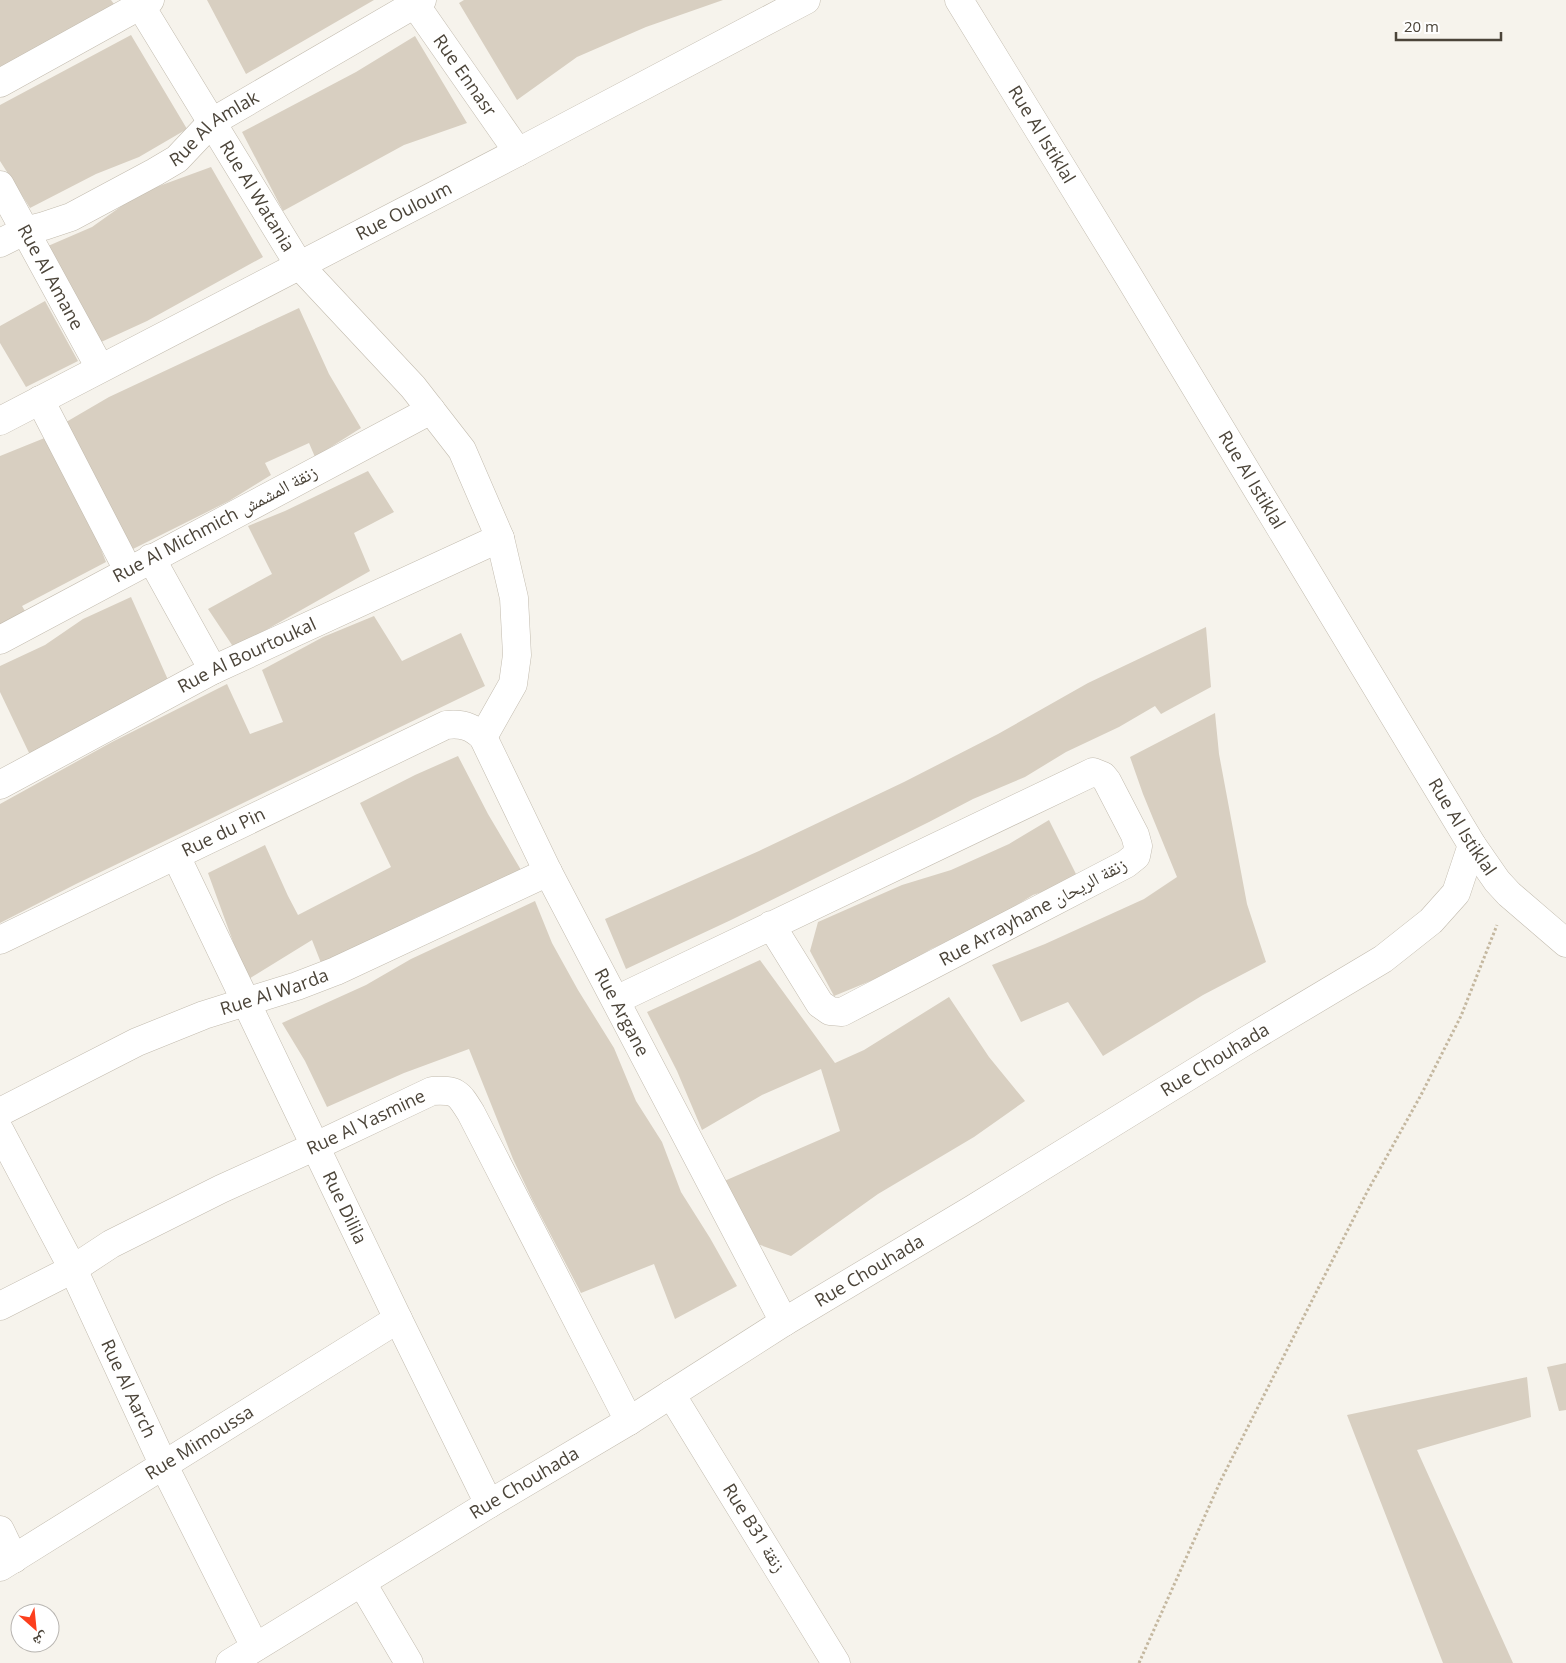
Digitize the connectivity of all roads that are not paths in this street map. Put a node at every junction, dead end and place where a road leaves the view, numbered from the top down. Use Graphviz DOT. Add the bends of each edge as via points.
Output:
graph roads {
  1 [pos="806,0"];
  2 [pos="958,0"];
  3 [pos="417,1"];
  4 [pos="142,2"];
  5 [pos="0,83"];
  6 [pos="212,122"];
  7 [pos="518,152"];
  8 [pos="0,185"];
  9 [pos="24,231"];
  10 [pos="0,243"];
  11 [pos="299,265"];
  12 [pos="100,368"];
  13 [pos="40,400"];
  14 [pos="431,410"];
  15 [pos="0,421"];
  16 [pos="500,538"];
  17 [pos="139,564"];
  18 [pos="0,640"];
  19 [pos="213,670"];
  20 [pos="483,737"];
  21 [pos="3,778"];
  22 [pos="1472,845"];
  23 [pos="176,856"];
  24 [pos="548,872"];
  25 [pos="1503,888"];
  26 [pos="1456,893"];
  27 [pos="771,925"];
  28 [pos="0,940"];
  29 [pos="1566,942"];
  30 [pos="616,1000"];
  31 [pos="246,1003"];
  32 [pos="0,1112"];
  33 [pos="0,1131"];
  34 [pos="316,1146"];
  35 [pos="73,1269"];
  36 [pos="0,1306"];
  37 [pos="398,1319"];
  38 [pos="784,1322"];
  39 [pos="672,1394"];
  40 [pos="629,1421"];
  41 [pos="164,1466"];
  42 [pos="489,1504"];
  43 [pos="0,1530"];
  44 [pos="7,1563"];
  45 [pos="362,1583"];
  46 [pos="255,1647"];
  47 [pos="230,1663"];
  48 [pos="408,1663"];
  49 [pos="836,1663"];
  1 -- 7 [label="street, Rue Ouloum"];
  2 -- 22 [label="street, Rue Al Istiklal"];
  3 -- 6 [label="street, Rue Al Amlak"];
  3 -- 7 [label="street, Rue Ennasr"];
  4 -- 5 [label="street"];
  4 -- 6 [label="street, Rue Al Watania"];
  6 -- 9 [label="street, Rue Al Amlak" via="177,159 155,172 70,217"];
  6 -- 11 [label="street, Rue Al Watania"];
  7 -- 11 [label="street, Rue Ouloum"];
  8 -- 9 [label="street, Rue Al Amane"];
  9 -- 10 [label="street, Rue Al Amlak"];
  9 -- 12 [label="street, Rue Al Amane"];
  11 -- 12 [label="street, Rue Ouloum"];
  11 -- 14 [label="street, Rue Al Watania"];
  12 -- 13 [label="street, Rue Ouloum"];
  13 -- 15 [label="street, Rue Ouloum"];
  13 -- 17 [label="street"];
  14 -- 16 [label="street, Rue Al Watania" via="462,450"];
  14 -- 17 [label="street, Rue Al Michmich زنقة المشمش"];
  16 -- 19 [label="street, Rue Al Bourtoukal"];
  16 -- 20 [label="street, Rue Al Watania" via="514,598 517,655 513,684"];
  17 -- 18 [label="street, Rue Al Michmich زنقة المشمش"];
  17 -- 19 [label="street"];
  19 -- 21 [label="street, Rue Al Bourtoukal"];
  20 -- 23 [label="street, Rue du Pin" via="470,727 446,725"];
  20 -- 24 [label="street, Rue Argane"];
  22 -- 25 [label="street, Rue Al Istiklal"];
  22 -- 26 [label="street, Rue Chouhada"];
  23 -- 28 [label="street, Rue du Pin"];
  23 -- 31 [label="street, Rue Dilila"];
  24 -- 30 [label="street, Rue Argane"];
  24 -- 31 [label="street, Rue Al Warda" via="336,971"];
  25 -- 26 [label="street"];
  25 -- 29 [label="street, Rue Al Istiklal"];
  26 -- 38 [label="street, Rue Chouhada" via="1431,921 1383,959"];
  27 -- 27 [label="street, Rue Arrayhane زنقة الريحان" via="1093,772 1107,781 1138,846 1136,856 1126,864 842,1012 830,1011 820,1004"];
  27 -- 30 [label="street, Rue Arrayhane زنقة الريحان"];
  30 -- 38 [label="street, Rue Argane"];
  31 -- 32 [label="street, Rue Al Warda" via="204,1015 137,1042"];
  31 -- 34 [label="street, Rue Dilila"];
  33 -- 35 [label="street, Rue Al Aarch"];
  34 -- 35 [label="street, Rue Al Yasmine" via="136,1231"];
  34 -- 37 [label="street, Rue Dilila"];
  34 -- 40 [label="street, Rue Al Yasmine" via="432,1091 450,1091 460,1096"];
  35 -- 36 [label="street, Rue Al Yasmine"];
  35 -- 41 [label="street, Rue Al Aarch"];
  37 -- 41 [label="street, Rue Mimoussa"];
  37 -- 42 [label="street, Rue Dilila"];
  38 -- 39 [label="street, Rue Chouhada"];
  39 -- 40 [label="street, Rue Chouhada"];
  39 -- 49 [label="street, Rue B31 زنقة"];
  40 -- 42 [label="street, Rue Chouhada"];
  41 -- 44 [label="street, Rue Mimoussa"];
  41 -- 46 [label="street, Rue Al Aarch"];
  42 -- 45 [label="street, Rue Chouhada"];
  43 -- 44 [label="street"];
  45 -- 46 [label="street, Rue Chouhada"];
  45 -- 48 [label="street"];
  46 -- 47 [label="street, Rue Chouhada"];
}
